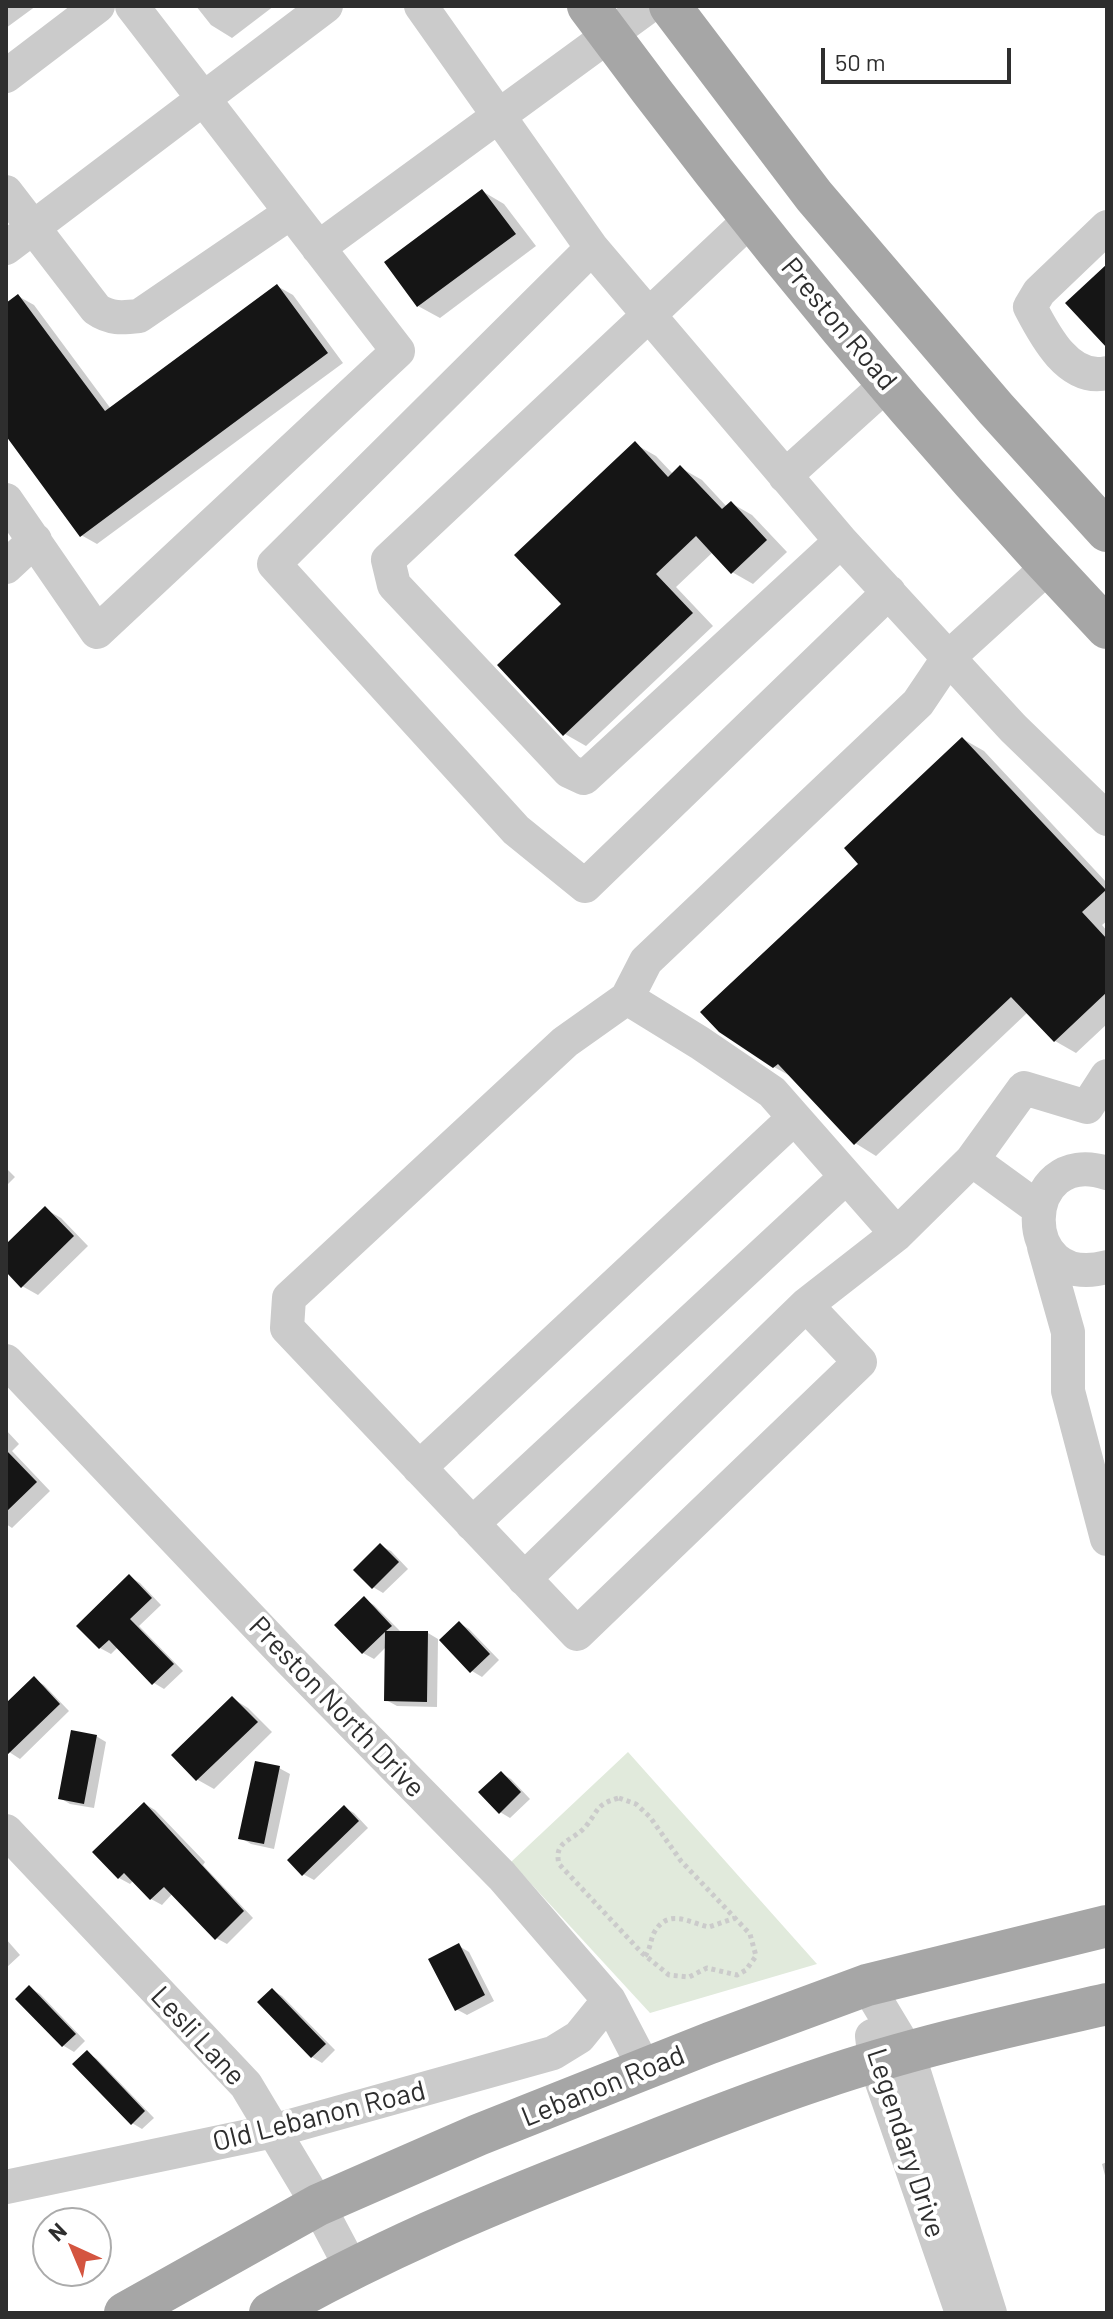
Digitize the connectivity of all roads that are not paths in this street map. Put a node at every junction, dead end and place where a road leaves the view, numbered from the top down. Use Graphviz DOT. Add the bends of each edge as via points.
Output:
graph roads {
  1 [pos="98,6"];
  2 [pos="132,6"];
  3 [pos="326,6"];
  4 [pos="421,6"];
  5 [pos="649,6"];
  6 [pos="670,6"];
  7 [pos="598,20"];
  8 [pos="6,76"];
  9 [pos="203,99"];
  10 [pos="496,115"];
  11 [pos="6,192"];
  12 [pos="290,213"];
  13 [pos="751,219"];
  14 [pos="33,227"];
  15 [pos="1107,227"];
  16 [pos="6,248"];
  17 [pos="318,248"];
  18 [pos="592,248"];
  19 [pos="648,314"];
  20 [pos="1107,373"];
  21 [pos="888,383"];
  22 [pos="785,476"];
  23 [pos="6,500"];
  24 [pos="1104,516"];
  25 [pos="35,540"];
  26 [pos="841,541"];
  27 [pos="1049,566"];
  28 [pos="6,567"];
  29 [pos="889,592"];
  30 [pos="1107,628"];
  31 [pos="949,657"];
  32 [pos="1107,819"];
  33 [pos="627,998"];
  34 [pos="1107,1076"];
  35 [pos="794,1118"];
  36 [pos="972,1160"];
  37 [pos="1107,1173"];
  38 [pos="846,1177"];
  39 [pos="1038,1208"];
  40 [pos="897,1234"];
  41 [pos="1044,1247"];
  42 [pos="1099,1269"];
  43 [pos="806,1305"];
  44 [pos="1068,1332"];
  45 [pos="6,1361"];
  46 [pos="419,1468"];
  47 [pos="472,1524"];
  48 [pos="1107,1539"];
  49 [pos="524,1579"];
  50 [pos="6,1831"];
  51 [pos="1107,1926"];
  52 [pos="867,1985"];
  53 [pos="609,2000"];
  54 [pos="1107,2004"];
  55 [pos="892,2057"];
  56 [pos="645,2069"];
  57 [pos="273,2131"];
  58 [pos="6,2187"];
  59 [pos="318,2205"];
  60 [pos="352,2269"];
  61 [pos="125,2313"];
  62 [pos="270,2313"];
  63 [pos="962,2313"];
  64 [pos="990,2313"];
  1 -- 8 [label="street"];
  2 -- 9 [label="street"];
  3 -- 9 [label="street"];
  4 -- 10 [label="street"];
  5 -- 7 [label="street"];
  6 -- 24 [label="main road" via="823,208 965,374"];
  7 -- 10 [label="street"];
  7 -- 13 [label="main road, Preston Road"];
  9 -- 12 [label="street"];
  9 -- 14 [label="street"];
  10 -- 17 [label="street"];
  10 -- 18 [label="street"];
  11 -- 14 [label="street"];
  12 -- 14 [label="street" via="139,316 121,318 96,309"];
  12 -- 17 [label="street"];
  13 -- 19 [label="street"];
  13 -- 21 [label="main road, Preston Road"];
  14 -- 16 [label="street"];
  15 -- 20 [label="street" via="1030,307 1042,330 1077,370 1095,376"];
  17 -- 25 [label="street" via="398,351 97,632"];
  18 -- 19 [label="street"];
  18 -- 29 [label="street" via="274,564 516,830 585,886"];
  19 -- 22 [label="street"];
  19 -- 26 [label="street" via="388,560 394,585 569,771 584,778"];
  21 -- 22 [label="street"];
  21 -- 27 [label="main road, Preston Road"];
  22 -- 26 [label="street"];
  23 -- 25 [label="street"];
  24 -- 27 [label="main road"];
  25 -- 28 [label="street"];
  26 -- 29 [label="street"];
  27 -- 30 [label="main road, Preston Road"];
  27 -- 31 [label="street"];
  29 -- 31 [label="street"];
  31 -- 32 [label="street"];
  31 -- 33 [label="street" via="918,703 646,961"];
  33 -- 35 [label="street" via="772,1092"];
  33 -- 46 [label="street" via="565,1042 289,1298 287,1328"];
  34 -- 36 [label="street" via="1087,1107 1024,1088"];
  35 -- 38 [label="street"];
  35 -- 46 [label="street"];
  36 -- 39 [label="street"];
  36 -- 40 [label="street"];
  37 -- 39 [label="street" via="1092,1168 1068,1172 1049,1187"];
  38 -- 40 [label="street"];
  38 -- 47 [label="street"];
  39 -- 41 [label="street" via="1037,1228"];
  40 -- 43 [label="street"];
  41 -- 42 [label="street" via="1077,1270"];
  41 -- 44 [label="street"];
  42 -- 44 [label="street"];
  43 -- 49 [label="street"];
  43 -- 49 [label="street" via="860,1362 577,1634"];
  44 -- 48 [label="street" via="1068,1391"];
  45 -- 53 [label="street, Preston North Drive" via="502,1876"];
  46 -- 47 [label="street"];
  47 -- 49 [label="street"];
  50 -- 57 [label="street, Lesli Lane" via="246,2085"];
  51 -- 52 [label="main road, Lebanon Road"];
  52 -- 55 [label="street, Legendary Drive"];
  52 -- 56 [label="main road, Lebanon Road"];
  53 -- 56 [label="street, Preston North Drive"];
  53 -- 57 [label="street, Old Lebanon Road" via="579,2037 553,2053"];
  54 -- 55 [label="main road"];
  55 -- 60 [label="main road" via="820,2079 522,2192"];
  55 -- 63 [label="street, Legendary Drive"];
  55 -- 64 [label="street, Legendary Drive"];
  56 -- 59 [label="main road, Lebanon Road"];
  57 -- 58 [label="street, Old Lebanon Road"];
  57 -- 59 [label="street, Lesli Lane"];
  59 -- 60 [label="street, Lesli Lane"];
  59 -- 61 [label="main road, Lebanon Road"];
  60 -- 62 [label="main road"];
}
